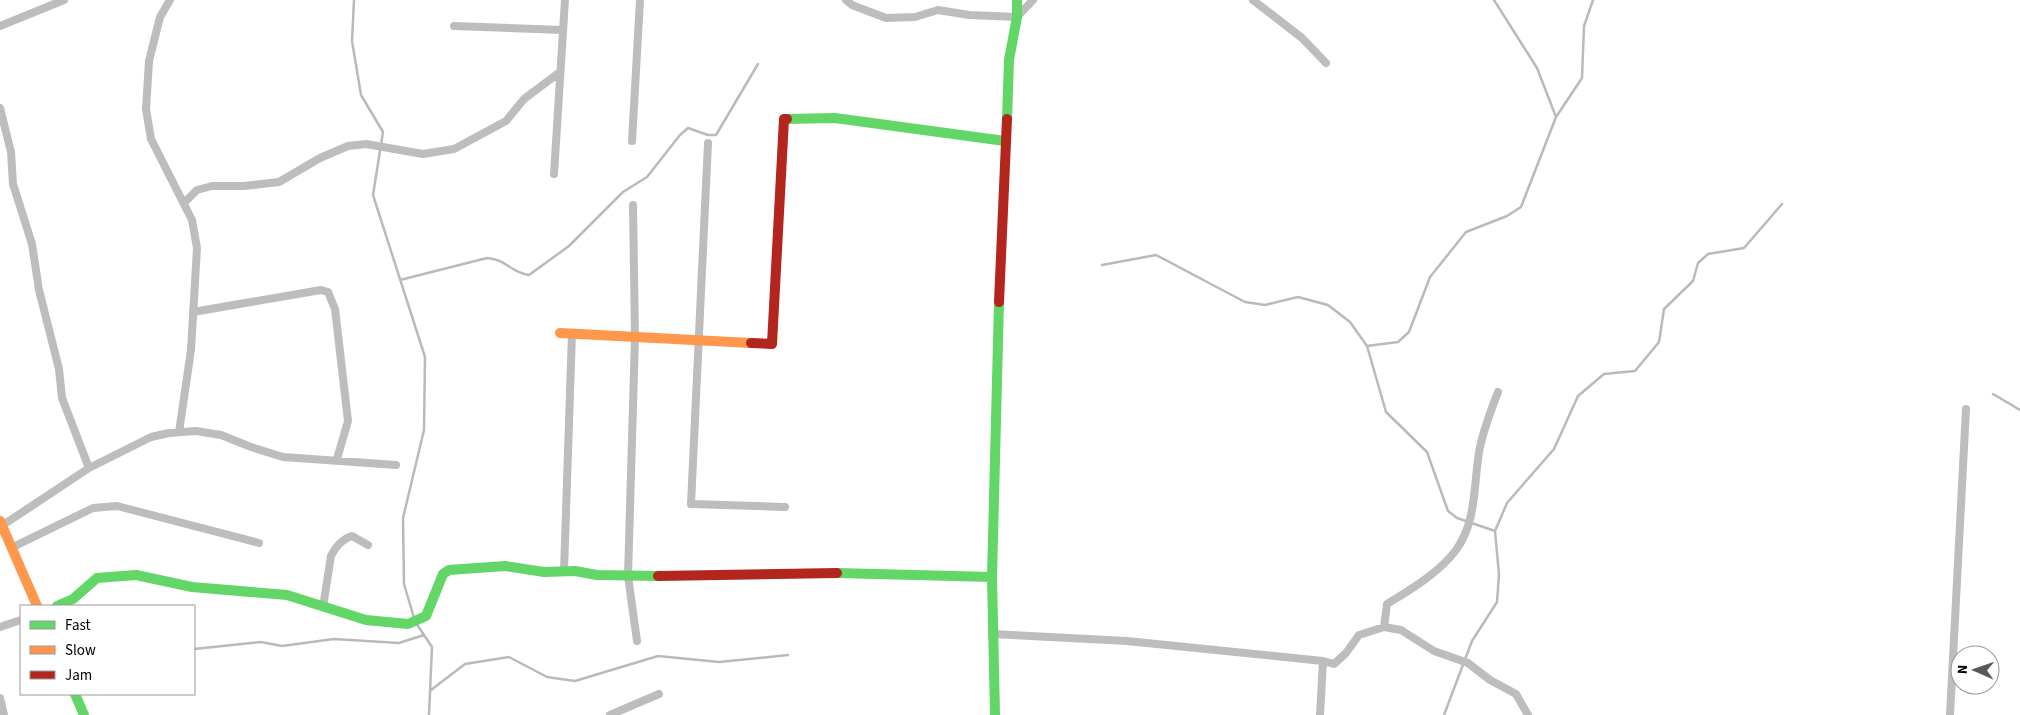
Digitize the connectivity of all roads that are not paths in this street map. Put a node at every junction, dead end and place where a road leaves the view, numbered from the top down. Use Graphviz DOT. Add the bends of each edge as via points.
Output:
graph roads {
  1 [pos="64,0"];
  2 [pos="170,0"];
  3 [pos="565,0"];
  4 [pos="640,0"];
  5 [pos="846,0"];
  6 [pos="1017,0"];
  7 [pos="1033,0"];
  8 [pos="1253,0"];
  9 [pos="1017,17"];
  10 [pos="0,26"];
  11 [pos="454,26"];
  12 [pos="563,30"];
  13 [pos="1326,63"];
  14 [pos="560,72"];
  15 [pos="0,108"];
  16 [pos="1005,140"];
  17 [pos="632,141"];
  18 [pos="708,143"];
  19 [pos="554,174"];
  20 [pos="184,202"];
  21 [pos="633,205"];
  22 [pos="193,312"];
  23 [pos="560,332"];
  24 [pos="572,333"];
  25 [pos="635,337"];
  26 [pos="700,340"];
  27 [pos="1498,392"];
  28 [pos="1966,409"];
  29 [pos="179,432"];
  30 [pos="338,459"];
  31 [pos="396,465"];
  32 [pos="90,468"];
  33 [pos="785,507"];
  34 [pos="1,523"];
  35 [pos="259,543"];
  36 [pos="368,544"];
  37 [pos="13,546"];
  38 [pos="564,571"];
  39 [pos="628,576"];
  40 [pos="992,578"];
  41 [pos="37,605"];
  42 [pos="59,605"];
  43 [pos="323,607"];
  44 [pos="20,620"];
  45 [pos="0,627"];
  46 [pos="1384,627"];
  47 [pos="992,634"];
  48 [pos="638,641"];
  49 [pos="1324,661"];
  50 [pos="659,694"];
  51 [pos="75,695"];
  52 [pos="0,698"];
  53 [pos="4,715"];
  54 [pos="84,715"];
  55 [pos="610,715"];
  56 [pos="995,715"];
  57 [pos="1320,715"];
  58 [pos="1528,715"];
  59 [pos="1950,715"];
  1 -- 10 [label="street"];
  2 -- 20 [label="street" via="160,17 149,61 146,109 151,139"];
  3 -- 12 [label="street"];
  4 -- 17 [label="street"];
  5 -- 9 [label="street" via="886,18 916,17 938,10"];
  6 -- 9 [label="street"];
  7 -- 9 [label="street"];
  8 -- 13 [label="street" via="1302,38"];
  9 -- 16 [label="street" via="1009,60"];
  11 -- 12 [label="street"];
  12 -- 14 [label="street"];
  14 -- 19 [label="street"];
  14 -- 20 [label="street" via="524,99 506,121 454,149 423,154 366,144 348,146 280,182 212,186 197,190"];
  15 -- 32 [label="street" via="11,152 13,184 32,244 39,290 59,369 62,398"];
  16 -- 26 [label="street" via="835,118 784,119 772,344"];
  16 -- 40 [label="street"];
  18 -- 26 [label="street"];
  20 -- 22 [label="street" via="192,220 197,248"];
  21 -- 25 [label="street"];
  22 -- 29 [label="street"];
  22 -- 30 [label="street" via="321,290 328,292 335,309 348,421"];
  23 -- 24 [label="street"];
  24 -- 25 [label="street"];
  24 -- 38 [label="street"];
  25 -- 26 [label="street"];
  25 -- 39 [label="street"];
  26 -- 33 [label="street" via="691,504"];
  27 -- 46 [label="street" via="1480,448 1466,533 1456,551 1418,584 1387,604"];
  28 -- 59 [label="street"];
  29 -- 30 [label="street" via="221,435 283,457"];
  29 -- 32 [label="street" via="151,437"];
  30 -- 31 [label="street"];
  32 -- 34 [label="street"];
  34 -- 37 [label="street"];
  35 -- 37 [label="street" via="117,506 93,508"];
  36 -- 43 [label="street" via="352,536 344,538 335,549"];
  37 -- 41 [label="street"];
  38 -- 39 [label="street"];
  38 -- 43 [label="street" via="544,572 504,566 450,570 442,574 426,616 408,624 366,620"];
  39 -- 40 [label="street" via="863,572"];
  39 -- 48 [label="street"];
  40 -- 47 [label="street"];
  42 -- 43 [label="street" via="73,599 97,578 136,575 192,587 280,594"];
  44 -- 45 [label="street"];
  46 -- 49 [label="street" via="1359,635 1334,664"];
  46 -- 58 [label="street" via="1401,630 1434,651 1468,663 1516,694"];
  47 -- 49 [label="street" via="1127,641"];
  47 -- 56 [label="street"];
  49 -- 57 [label="street"];
  50 -- 55 [label="street"];
  51 -- 54 [label="street"];
  52 -- 53 [label="street"];
}
